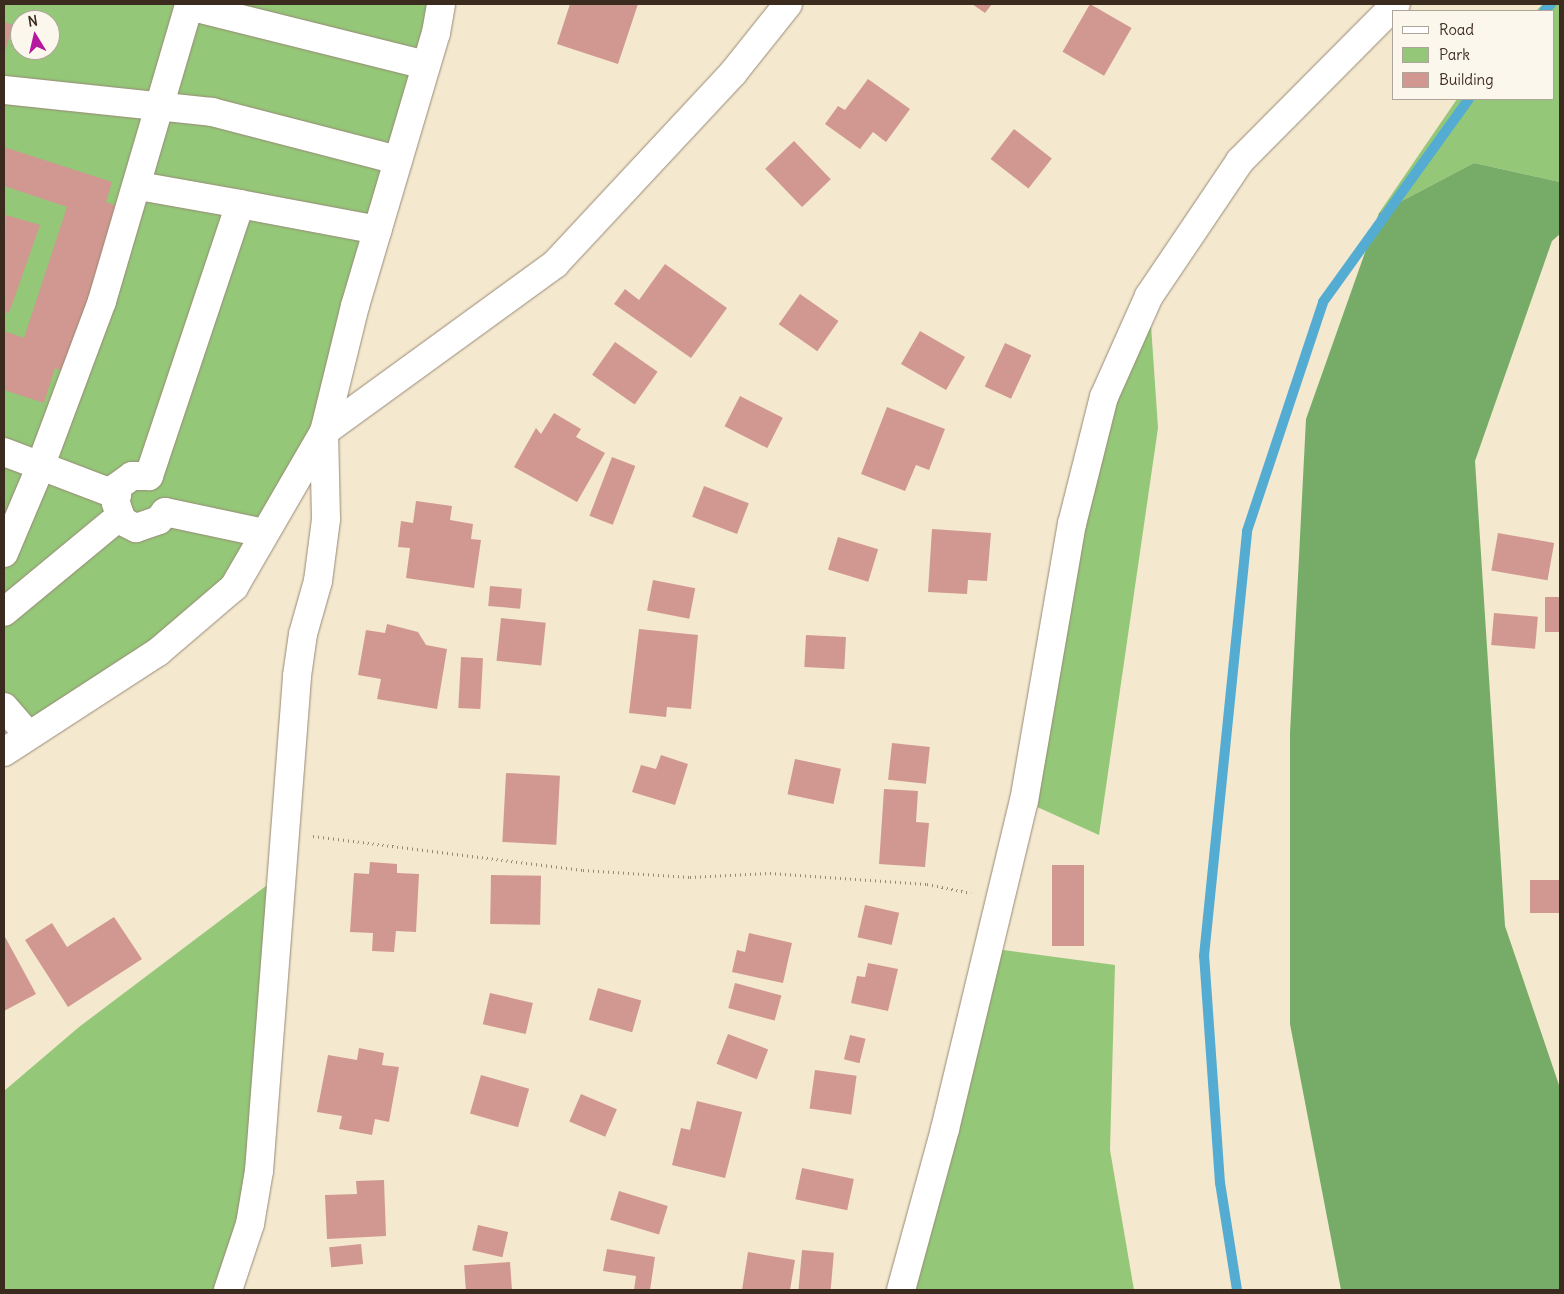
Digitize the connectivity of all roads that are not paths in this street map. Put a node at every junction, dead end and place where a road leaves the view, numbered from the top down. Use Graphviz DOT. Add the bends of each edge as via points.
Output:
graph roads {
  1 [pos="441,4"];
  2 [pos="788,4"];
  3 [pos="1396,4"];
  4 [pos="181,5"];
  5 [pos="426,65"];
  6 [pos="4,90"];
  7 [pos="157,107"];
  8 [pos="398,160"];
  9 [pos="139,186"];
  10 [pos="240,204"];
  11 [pos="378,230"];
  12 [pos="324,432"];
  13 [pos="4,452"];
  14 [pos="41,466"];
  15 [pos="119,506"];
  16 [pos="264,533"];
  17 [pos="4,553"];
  18 [pos="4,612"];
  19 [pos="4,707"];
  20 [pos="28,735"];
  21 [pos="4,752"];
  22 [pos="228,1290"];
  23 [pos="901,1290"];
  1 -- 5 [label="street"];
  2 -- 12 [label="street" via="733,73 555,264"];
  3 -- 23 [label="street" via="1240,161 1149,296 1104,397 1072,524 1024,801"];
  4 -- 5 [label="street"];
  4 -- 7 [label="street"];
  5 -- 8 [label="street"];
  6 -- 7 [label="street"];
  7 -- 8 [label="street" via="212,112"];
  7 -- 9 [label="street"];
  8 -- 11 [label="street"];
  9 -- 10 [label="street"];
  9 -- 14 [label="street" via="102,301"];
  10 -- 11 [label="street"];
  10 -- 15 [label="street" via="149,476 132,476 118,487"];
  11 -- 12 [label="street"];
  12 -- 16 [label="street"];
  12 -- 22 [label="street" via="326,519 318,581 303,634 260,1171 250,1224"];
  13 -- 14 [label="street"];
  14 -- 15 [label="street"];
  14 -- 17 [label="street"];
  15 -- 16 [label="street" via="122,521 136,528 159,520 165,512"];
  15 -- 18 [label="street"];
  16 -- 20 [label="street" via="234,586 158,652"];
  19 -- 20 [label="street"];
  20 -- 21 [label="street"];
}
